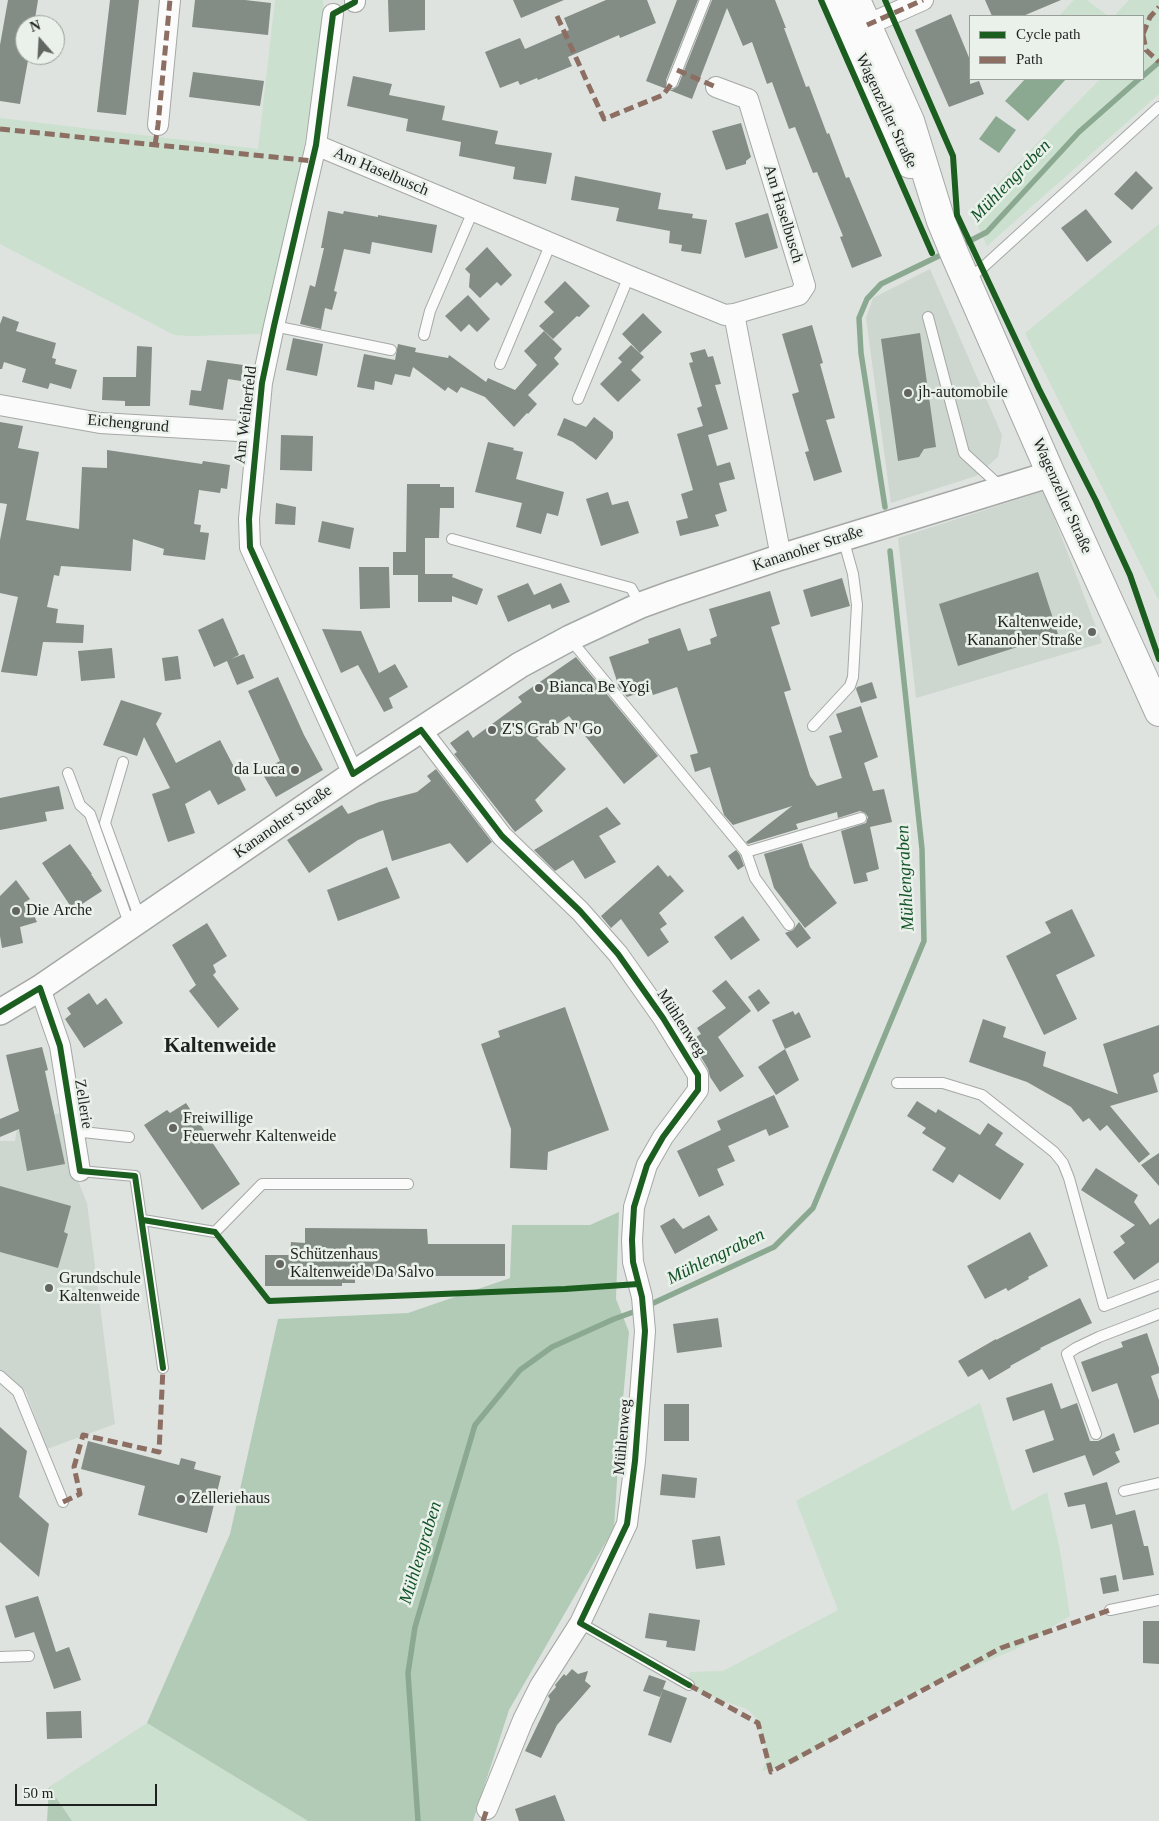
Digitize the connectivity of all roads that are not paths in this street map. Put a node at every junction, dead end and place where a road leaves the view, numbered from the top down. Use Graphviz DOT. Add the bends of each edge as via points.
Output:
graph roads {
  1 [pos="170,0"];
  2 [pos="705,0"];
  3 [pos="835,0"];
  4 [pos="856,0"];
  5 [pos="923,0"];
  6 [pos="333,14"];
  7 [pos="867,25"];
  8 [pos="672,83"];
  9 [pos="716,87"];
  10 [pos="1159,107"];
  11 [pos="158,125"];
  12 [pos="316,145"];
  13 [pos="473,212"];
  14 [pos="949,240"];
  15 [pos="551,243"];
  16 [pos="629,276"];
  17 [pos="966,280"];
  18 [pos="734,314"];
  19 [pos="928,317"];
  20 [pos="274,326"];
  21 [pos="424,335"];
  22 [pos="391,350"];
  23 [pos="500,364"];
  24 [pos="578,399"];
  25 [pos="0,405"];
  26 [pos="256,432"];
  27 [pos="1052,474"];
  28 [pos="1003,490"];
  29 [pos="843,538"];
  30 [pos="452,539"];
  31 [pos="781,557"];
  32 [pos="641,605"];
  33 [pos="570,638"];
  34 [pos="1159,712"];
  35 [pos="813,726"];
  36 [pos="421,730"];
  37 [pos="123,762"];
  38 [pos="68,772"];
  39 [pos="352,774"];
  40 [pos="861,818"];
  41 [pos="746,852"];
  42 [pos="135,924"];
  43 [pos="789,925"];
  44 [pos="40,988"];
  45 [pos="0,1012"];
  46 [pos="897,1083"];
  47 [pos="73,1131"];
  48 [pos="129,1136"];
  49 [pos="80,1171"];
  50 [pos="408,1184"];
  51 [pos="143,1220"];
  52 [pos="1159,1285"];
  53 [pos="1159,1314"];
  54 [pos="163,1368"];
  55 [pos="0,1376"];
  56 [pos="1096,1434"];
  57 [pos="1159,1483"];
  58 [pos="1124,1491"];
  59 [pos="63,1502"];
  60 [pos="1159,1600"];
  61 [pos="1110,1610"];
  62 [pos="580,1623"];
  63 [pos="29,1656"];
  64 [pos="0,1657"];
  65 [pos="688,1685"];
  66 [pos="487,1809"];
  1 -- 11 [label="street"];
  2 -- 8 [label="lane"];
  3 -- 14 [label="main road, Wagenzeller Straße" via="890,126"];
  4 -- 7 [label="main road, Wagenzeller Straße"];
  5 -- 7 [label="street"];
  6 -- 12 [label="street, Am Weiherfeld"];
  7 -- 14 [label="main road, Wagenzeller Straße" via="910,121"];
  9 -- 18 [label="street, Am Haselbusch" via="748,99 805,286 799,294"];
  10 -- 17 [label="lane"];
  12 -- 13 [label="street, Am Haselbusch"];
  12 -- 20 [label="street, Am Weiherfeld"];
  13 -- 15 [label="street, Am Haselbusch"];
  13 -- 21 [label="lane" via="430,311"];
  14 -- 17 [label="main road, Wagenzeller Straße"];
  15 -- 16 [label="street, Am Haselbusch"];
  15 -- 23 [label="lane"];
  16 -- 18 [label="street, Am Haselbusch" via="725,315"];
  16 -- 24 [label="lane"];
  17 -- 27 [label="main road, Wagenzeller Straße"];
  18 -- 31 [label="street"];
  19 -- 28 [label="lane" via="964,453"];
  20 -- 22 [label="lane"];
  20 -- 26 [label="street, Am Weiherfeld"];
  25 -- 26 [label="street, Eichengrund" via="100,423"];
  26 -- 39 [label="street, Am Weiherfeld" via="250,547"];
  27 -- 28 [label="street, Kananoher Straße"];
  27 -- 34 [label="main road, Wagenzeller Straße"];
  28 -- 29 [label="street, Kananoher Straße"];
  29 -- 31 [label="street, Kananoher Straße"];
  29 -- 35 [label="lane" via="857,605 853,677 850,686"];
  30 -- 32 [label="lane" via="631,588"];
  31 -- 32 [label="street, Kananoher Straße"];
  32 -- 33 [label="street, Kananoher Straße"];
  33 -- 36 [label="street, Kananoher Straße" via="520,665"];
  33 -- 41 [label="lane"];
  36 -- 39 [label="street, Kananoher Straße"];
  36 -- 62 [label="street, Mühlenweg" via="502,836 580,911 618,954 663,1018 698,1076 698,1090 647,1164 634,1207 632,1240 645,1331 627,1524"];
  37 -- 42 [label="lane" via="105,822"];
  38 -- 42 [label="lane" via="80,805 90,814"];
  39 -- 42 [label="street, Kananoher Straße"];
  40 -- 41 [label="lane"];
  41 -- 43 [label="lane" via="754,878"];
  42 -- 44 [label="street, Kananoher Straße"];
  44 -- 45 [label="street, Kananoher Straße"];
  44 -- 47 [label="street, Zellerie" via="60,1046"];
  46 -- 52 [label="lane" via="943,1083 982,1095 1054,1152 1070,1178 1104,1306"];
  47 -- 48 [label="lane"];
  47 -- 49 [label="street, Zellerie"];
  49 -- 51 [label="lane, Zellerie" via="135,1176"];
  50 -- 51 [label="lane" via="262,1184 215,1232"];
  51 -- 54 [label="lane"];
  53 -- 56 [label="lane" via="1099,1336 1067,1354"];
  55 -- 59 [label="lane" via="18,1392"];
  57 -- 58 [label="lane"];
  60 -- 61 [label="lane"];
  62 -- 65 [label="lane"];
  62 -- 66 [label="street, Mühlenweg" via="522,1720"];
  63 -- 64 [label="lane"];
}
